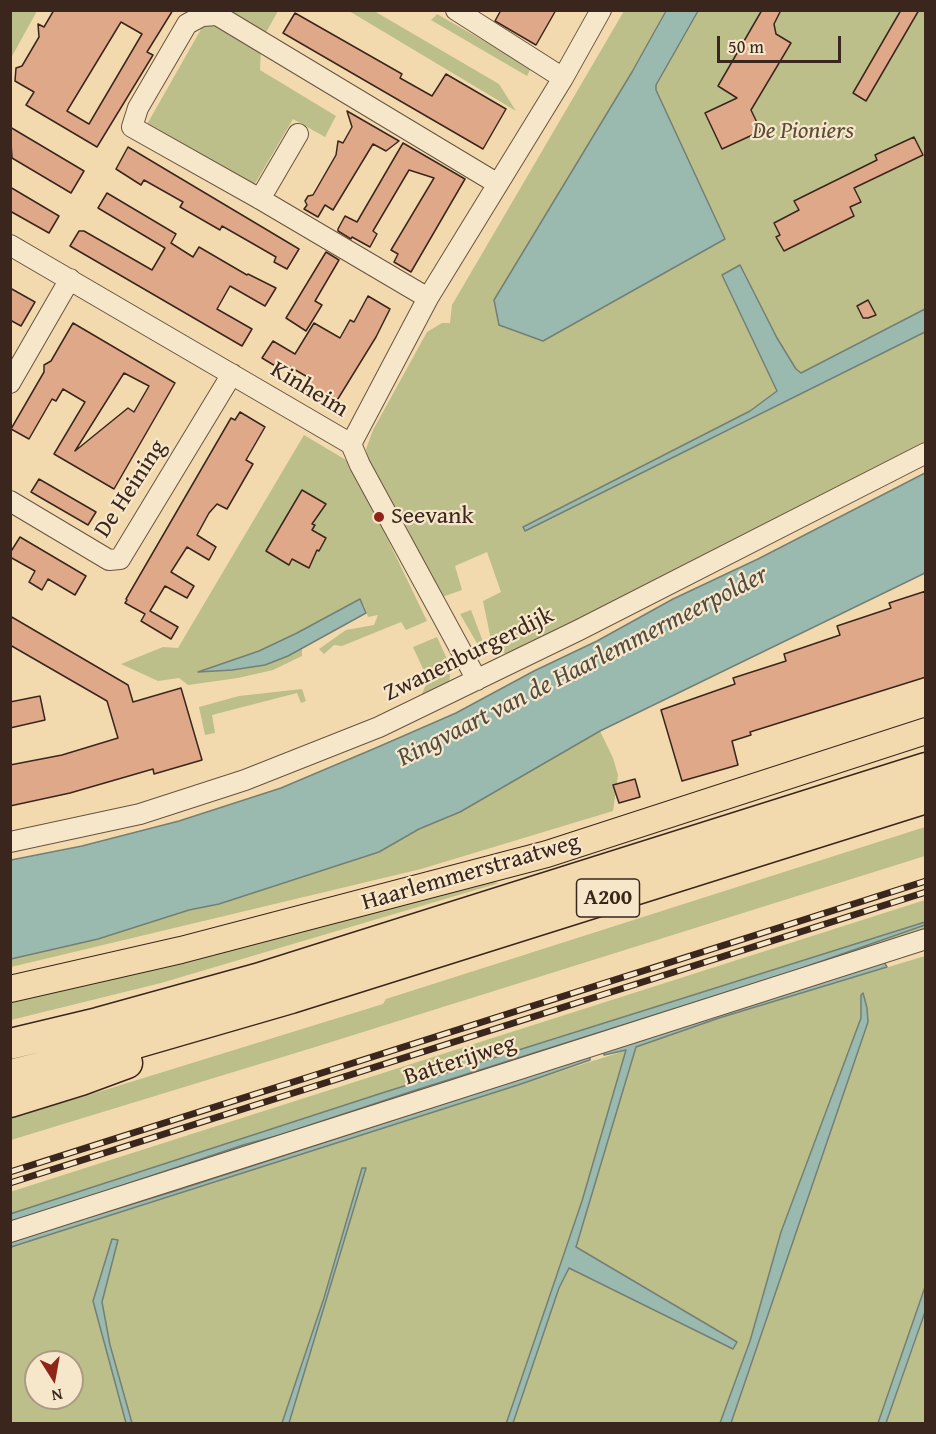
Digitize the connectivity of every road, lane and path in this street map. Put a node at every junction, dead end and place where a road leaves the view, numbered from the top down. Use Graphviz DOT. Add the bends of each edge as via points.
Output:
graph roads {
  1 [pos="456,10"];
  2 [pos="601,10"];
  3 [pos="563,78"];
  4 [pos="298,134"];
  5 [pos="498,184"];
  6 [pos="260,198"];
  7 [pos="10,244"];
  8 [pos="70,279"];
  9 [pos="428,298"];
  10 [pos="232,374"];
  11 [pos="10,383"];
  12 [pos="351,444"];
  13 [pos="926,453"];
  14 [pos="10,501"];
  15 [pos="477,680"];
  16 [pos="926,731"];
  17 [pos="926,768"];
  18 [pos="926,798"];
  19 [pos="10,842"];
  20 [pos="926,939"];
  21 [pos="10,989"];
  22 [pos="291,998"];
  23 [pos="10,1044"];
  24 [pos="10,1075"];
  25 [pos="10,1102"];
  26 [pos="10,1232"];
  1 -- 3 [label="street"];
  2 -- 3 [label="street"];
  3 -- 5 [label="street"];
  4 -- 6 [label="street"];
  5 -- 6 [label="street" via="217,15 202,16 187,24 138,108 132,127"];
  5 -- 9 [label="street"];
  6 -- 9 [label="street"];
  7 -- 8 [label="street, Kinheim"];
  8 -- 10 [label="street, Kinheim"];
  8 -- 11 [label="street"];
  9 -- 12 [label="street"];
  10 -- 12 [label="street, Kinheim"];
  10 -- 14 [label="street, De Heining" via="120,559 109,560"];
  12 -- 15 [label="street, Kinheim"];
  13 -- 15 [label="street, Zwanenburgerdijk"];
  15 -- 19 [label="street, Zwanenburgerdijk" via="380,727 245,780 140,814"];
  16 -- 21 [label="main road, Haarlemmerstraatweg" via="547,854 203,944"];
  17 -- 23 [label="highway, A200" via="257,979"];
  18 -- 22 [label="highway, A200"];
  20 -- 26 [label="street, Batterijweg"];
  22 -- 24 [label="highway, A200"];
  22 -- 25 [label="highway, A200" via="81,1080"];
}
